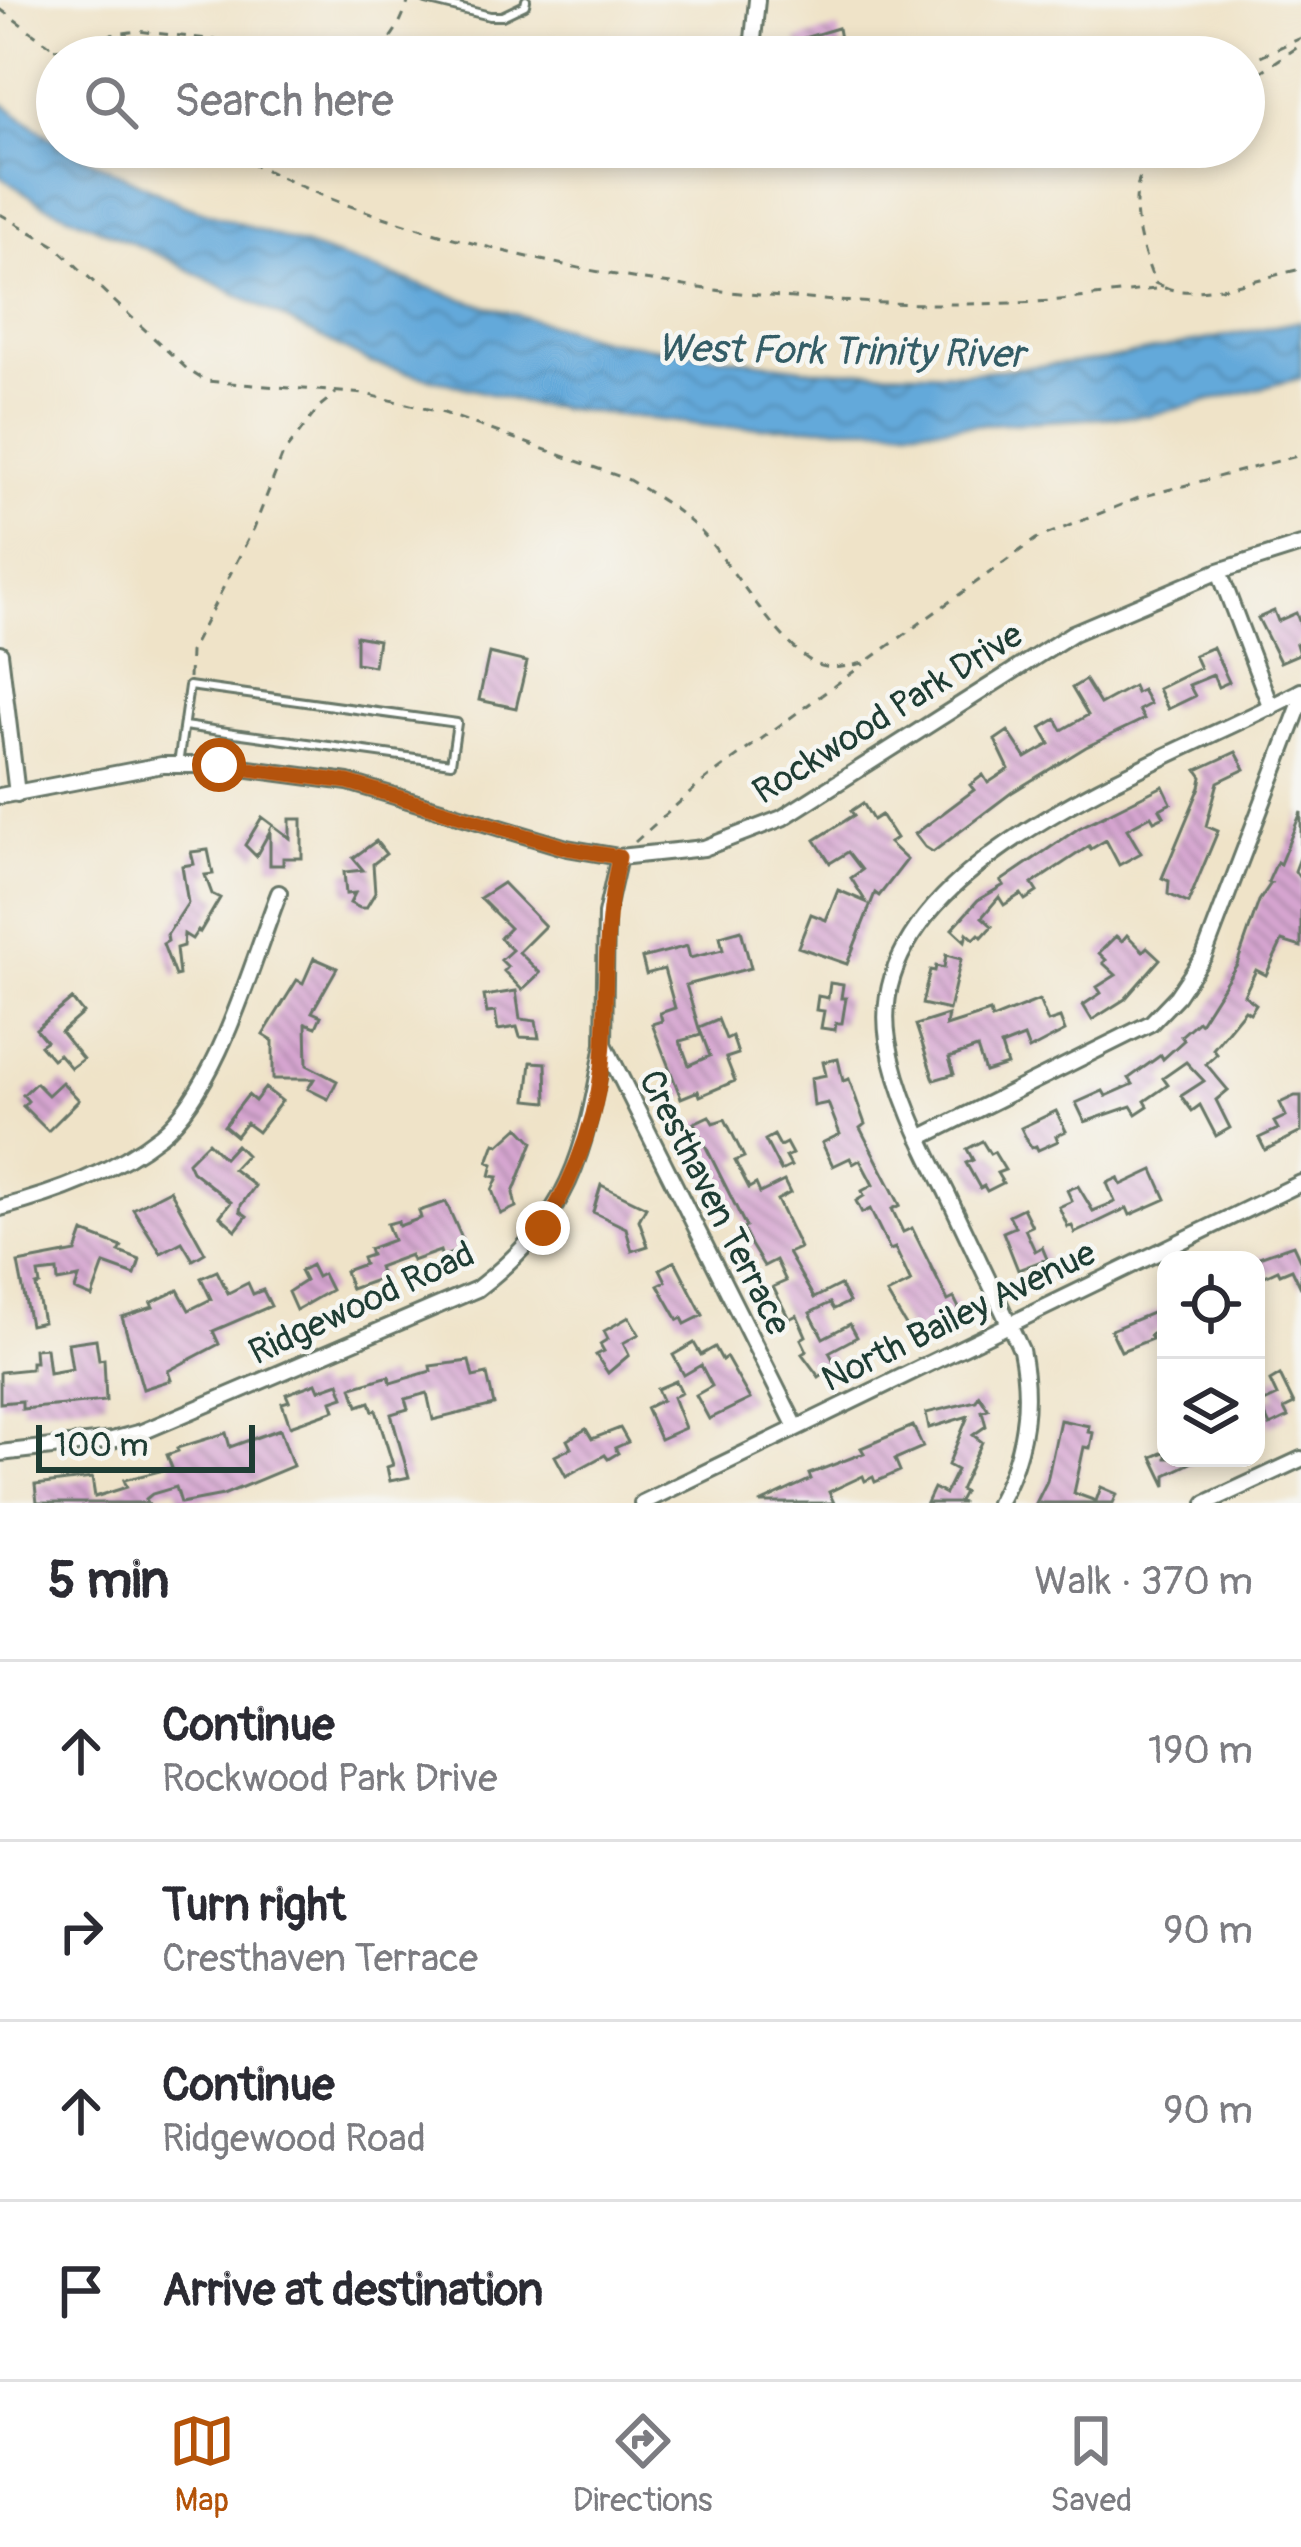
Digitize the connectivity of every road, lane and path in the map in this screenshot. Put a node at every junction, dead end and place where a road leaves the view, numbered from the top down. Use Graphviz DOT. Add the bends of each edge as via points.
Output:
graph roads {
  1 [pos="409,0"];
  2 [pos="426,0"];
  3 [pos="526,0"];
  4 [pos="757,0"];
  5 [pos="0,9"];
  6 [pos="36,36"];
  7 [pos="108,36"];
  8 [pos="181,36"];
  9 [pos="393,36"];
  10 [pos="753,36"];
  11 [pos="1301,41"];
  12 [pos="1265,55"];
  13 [pos="1265,68"];
  14 [pos="265,168"];
  15 [pos="1145,168"];
  16 [pos="0,214"];
  17 [pos="1301,269"];
  18 [pos="1167,288"];
  19 [pos="337,392"];
  20 [pos="1301,455"];
  21 [pos="1301,545"];
  22 [pos="1219,571"];
  23 [pos="0,653"];
  24 [pos="866,663"];
  25 [pos="189,686"];
  26 [pos="1301,691"];
  27 [pos="1301,702"];
  28 [pos="1271,708"];
  29 [pos="184,726"];
  30 [pos="178,765"];
  31 [pos="17,794"];
  32 [pos="0,796"];
  33 [pos="619,857"];
  34 [pos="279,893"];
  35 [pos="604,1044"];
  36 [pos="920,1138"];
  37 [pos="1301,1183"];
  38 [pos="0,1208"];
  39 [pos="1008,1322"];
  40 [pos="796,1426"];
  41 [pos="0,1453"];
  42 [pos="1301,1459"];
  43 [pos="642,1503"];
  44 [pos="998,1503"];
  45 [pos="1206,1503"];
  1 -- 9 [label="path"];
  2 -- 3 [label="lane" via="502,16"];
  4 -- 10 [label="street"];
  5 -- 6 [label="path"];
  7 -- 8 [label="path"];
  11 -- 12 [label="path"];
  11 -- 13 [label="path"];
  14 -- 18 [label="path" via="355,208 516,256 664,285 887,305"];
  15 -- 18 [label="path" via="1138,179 1142,250 1155,283"];
  16 -- 19 [label="path" via="54,245 205,381"];
  17 -- 18 [label="path" via="1204,290"];
  19 -- 24 [label="path" via="444,413 629,480 704,535 805,655 832,667"];
  19 -- 25 [label="path" via="283,454 190,652"];
  20 -- 24 [label="path" via="1141,496 1036,539"];
  21 -- 22 [label="street, Rockwood Park Drive"];
  22 -- 28 [label="street"];
  22 -- 33 [label="street, Rockwood Park Drive" via="1059,641 782,818 704,848"];
  23 -- 31 [label="street"];
  24 -- 33 [label="path" via="701,783"];
  25 -- 29 [label="lane"];
  25 -- 29 [label="lane" via="457,723 452,763"];
  26 -- 28 [label="street"];
  27 -- 36 [label="street" via="1204,956 1177,996 1151,1022"];
  28 -- 36 [label="street" via="1124,775 1023,833 928,911 903,949 886,1017"];
  29 -- 30 [label="lane"];
  30 -- 31 [label="street, Rockwood Park Drive"];
  30 -- 33 [label="street, Rockwood Park Drive" via="348,782"];
  31 -- 32 [label="street, Rockwood Park Drive"];
  33 -- 35 [label="street, Cresthaven Terrace" via="606,914"];
  34 -- 38 [label="street" via="212,1065 178,1118 104,1171"];
  35 -- 40 [label="street, Cresthaven Terrace"];
  35 -- 41 [label="street, Ridgewood Road" via="588,1136 564,1196 513,1261 477,1289 142,1432"];
  36 -- 39 [label="street"];
  37 -- 39 [label="street, North Bailey Avenue"];
  39 -- 40 [label="street, North Bailey Avenue"];
  39 -- 44 [label="street" via="1028,1383 1024,1435"];
  40 -- 43 [label="street, North Bailey Avenue"];
  42 -- 45 [label="street"];
}
